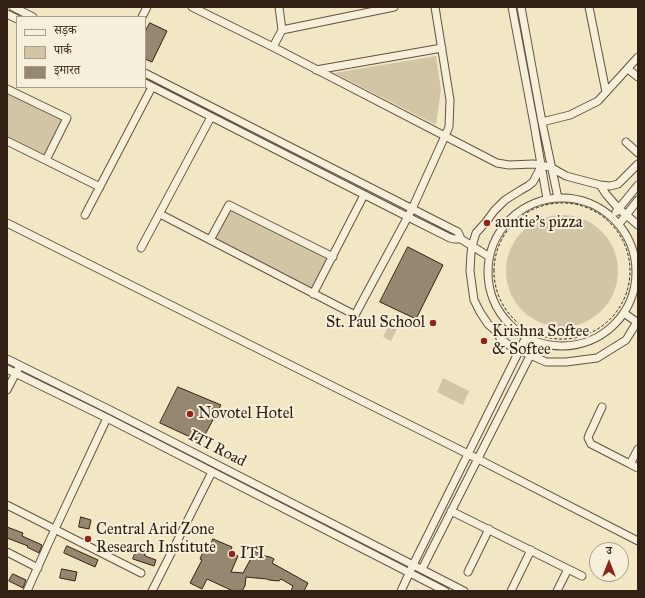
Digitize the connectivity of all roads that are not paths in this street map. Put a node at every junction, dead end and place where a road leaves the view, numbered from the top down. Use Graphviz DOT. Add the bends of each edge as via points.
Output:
graph roads {
  1 [pos="13,7"];
  2 [pos="192,7"];
  3 [pos="279,7"];
  4 [pos="394,7"];
  5 [pos="435,7"];
  6 [pos="512,7"];
  7 [pos="521,7"];
  8 [pos="589,7"];
  9 [pos="7,14"];
  10 [pos="31,16"];
  11 [pos="16,18"];
  12 [pos="282,30"];
  13 [pos="273,47"];
  14 [pos="442,48"];
  15 [pos="638,57"];
  16 [pos="628,69"];
  17 [pos="315,70"];
  18 [pos="146,74"];
  19 [pos="638,77"];
  20 [pos="146,84"];
  21 [pos="152,87"];
  22 [pos="7,89"];
  23 [pos="606,92"];
  24 [pos="211,117"];
  25 [pos="542,122"];
  26 [pos="444,136"];
  27 [pos="7,141"];
  28 [pos="626,142"];
  29 [pos="638,153"];
  30 [pos="46,160"];
  31 [pos="638,164"];
  32 [pos="542,165"];
  33 [pos="552,168"];
  34 [pos="600,185"];
  35 [pos="638,185"];
  36 [pos="100,188"];
  37 [pos="364,195"];
  38 [pos="558,198"];
  39 [pos="547,199"];
  40 [pos="638,200"];
  41 [pos="618,208"];
  42 [pos="412,209"];
  43 [pos="160,214"];
  44 [pos="626,214"];
  45 [pos="85,215"];
  46 [pos="612,216"];
  47 [pos="408,217"];
  48 [pos="7,223"];
  49 [pos="619,224"];
  50 [pos="638,225"];
  51 [pos="461,239"];
  52 [pos="210,240"];
  53 [pos="472,246"];
  54 [pos="141,248"];
  55 [pos="488,256"];
  56 [pos="333,257"];
  57 [pos="313,294"];
  58 [pos="624,313"];
  59 [pos="638,322"];
  60 [pos="526,337"];
  61 [pos="537,342"];
  62 [pos="519,350"];
  63 [pos="530,355"];
  64 [pos="7,359"];
  65 [pos="20,365"];
  66 [pos="7,369"];
  67 [pos="16,373"];
  68 [pos="7,390"];
  69 [pos="602,408"];
  70 [pos="107,418"];
  71 [pos="638,449"];
  72 [pos="468,454"];
  73 [pos="478,459"];
  74 [pos="630,464"];
  75 [pos="638,468"];
  76 [pos="212,472"];
  77 [pos="7,505"];
  78 [pos="451,511"];
  79 [pos="55,529"];
  80 [pos="489,529"];
  81 [pos="638,541"];
  82 [pos="531,550"];
  83 [pos="7,552"];
  84 [pos="413,565"];
  85 [pos="38,568"];
  86 [pos="568,569"];
  87 [pos="422,570"];
  88 [pos="468,572"];
  89 [pos="141,573"];
  90 [pos="410,573"];
  91 [pos="582,576"];
  92 [pos="28,591"];
  93 [pos="152,591"];
  94 [pos="401,591"];
  95 [pos="445,591"];
  96 [pos="464,591"];
  97 [pos="511,591"];
  98 [pos="557,591"];
  1 -- 10 [label="street"];
  2 -- 13 [label="street"];
  3 -- 12 [label="street"];
  4 -- 12 [label="street"];
  5 -- 14 [label="street"];
  6 -- 32 [label="street"];
  7 -- 25 [label="street"];
  8 -- 23 [label="street"];
  9 -- 11 [label="street"];
  12 -- 13 [label="street"];
  13 -- 17 [label="street"];
  14 -- 17 [label="street"];
  14 -- 26 [label="street" via="450,100 448,126"];
  15 -- 16 [label="street"];
  16 -- 19 [label="street"];
  16 -- 23 [label="street"];
  17 -- 26 [label="street"];
  18 -- 42 [label="street"];
  20 -- 21 [label="street"];
  21 -- 24 [label="street"];
  21 -- 36 [label="street"];
  22 -- 30 [label="street" via="67,118"];
  23 -- 25 [label="street" via="598,101 575,112"];
  24 -- 37 [label="street"];
  24 -- 43 [label="street"];
  25 -- 33 [label="street"];
  26 -- 32 [label="street" via="497,163"];
  26 -- 42 [label="street"];
  27 -- 30 [label="street"];
  28 -- 29 [label="street"];
  30 -- 36 [label="street"];
  31 -- 34 [label="street" via="618,184"];
  32 -- 33 [label="street"];
  32 -- 39 [label="street"];
  32 -- 53 [label="street" via="533,182 494,210 476,233"];
  33 -- 34 [label="street" via="566,176"];
  33 -- 38 [label="street"];
  34 -- 41 [label="street"];
  35 -- 41 [label="street"];
  36 -- 45 [label="street"];
  37 -- 47 [label="street"];
  37 -- 56 [label="street"];
  38 -- 39 [label="street"];
  38 -- 46 [label="street" via="570,198 595,205"];
  39 -- 55 [label="street" via="521,209 510,218 500,229"];
  40 -- 44 [label="street"];
  41 -- 44 [label="street"];
  41 -- 46 [label="street"];
  42 -- 47 [label="street"];
  42 -- 51 [label="street" via="458,232"];
  43 -- 52 [label="street"];
  43 -- 54 [label="street"];
  44 -- 49 [label="street"];
  44 -- 50 [label="street"];
  46 -- 49 [label="street"];
  47 -- 51 [label="street" via="450,238"];
  47 -- 57 [label="street" via="355,316"];
  48 -- 72 [label="street"];
  49 -- 58 [label="street" via="631,244 635,257 636,276 632,295"];
  51 -- 53 [label="street"];
  52 -- 56 [label="street" via="229,205"];
  52 -- 57 [label="street"];
  53 -- 55 [label="street"];
  53 -- 62 [label="street" via="470,271 474,300 500,338"];
  55 -- 60 [label="street" via="489,291 501,316"];
  56 -- 57 [label="street"];
  58 -- 59 [label="street"];
  58 -- 61 [label="street" via="610,328 588,341 568,346"];
  59 -- 63 [label="street" via="626,340 597,358 546,362"];
  60 -- 61 [label="street"];
  60 -- 62 [label="street"];
  61 -- 63 [label="street"];
  62 -- 63 [label="street"];
  62 -- 72 [label="street"];
  63 -- 73 [label="street"];
  64 -- 65 [label="street, ITI Road"];
  65 -- 67 [label="street"];
  65 -- 84 [label="street, ITI Road"];
  66 -- 67 [label="street, ITI Road"];
  67 -- 68 [label="street"];
  67 -- 70 [label="street, ITI Road"];
  69 -- 74 [label="street" via="589,435 590,444"];
  70 -- 76 [label="street, ITI Road"];
  70 -- 79 [label="street"];
  71 -- 74 [label="street"];
  72 -- 73 [label="street"];
  72 -- 84 [label="street"];
  73 -- 78 [label="street"];
  73 -- 81 [label="street"];
  74 -- 75 [label="street"];
  76 -- 90 [label="street, ITI Road"];
  76 -- 93 [label="street"];
  77 -- 79 [label="street"];
  78 -- 80 [label="street"];
  78 -- 87 [label="street"];
  79 -- 85 [label="street"];
  79 -- 89 [label="street"];
  80 -- 82 [label="street"];
  80 -- 88 [label="street"];
  82 -- 86 [label="street"];
  82 -- 97 [label="street"];
  83 -- 85 [label="street"];
  84 -- 87 [label="street, ITI Road"];
  84 -- 90 [label="street"];
  85 -- 92 [label="street"];
  86 -- 91 [label="street"];
  86 -- 98 [label="street"];
  87 -- 96 [label="street, ITI Road"];
  90 -- 94 [label="street"];
  90 -- 95 [label="street, ITI Road"];
}
